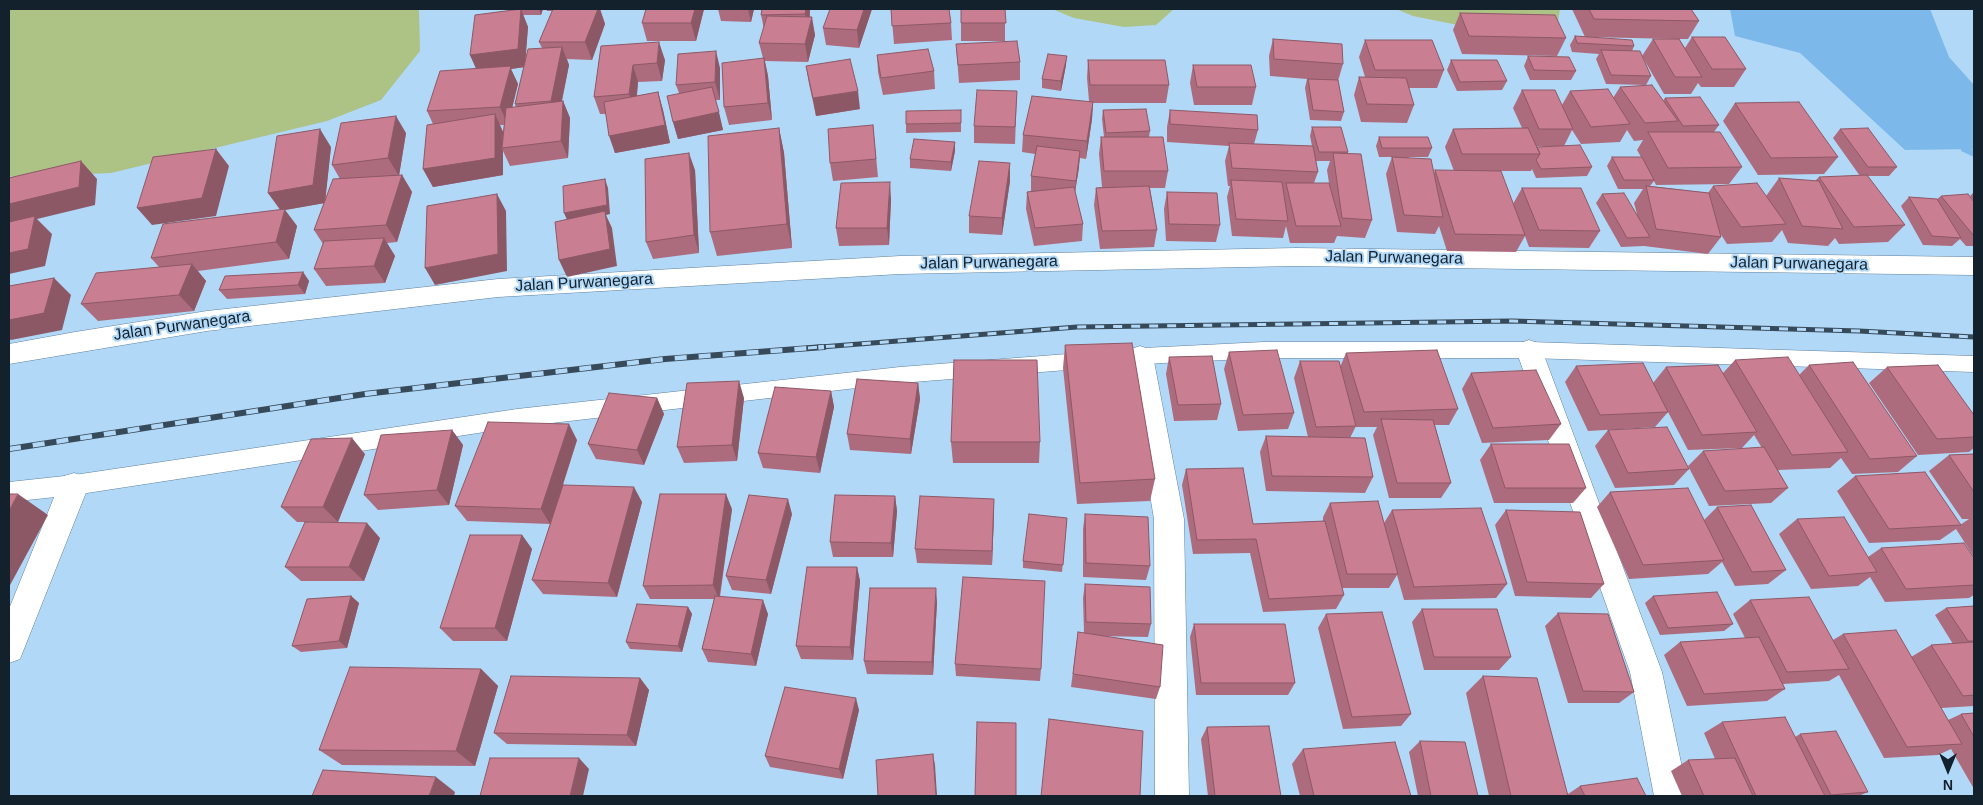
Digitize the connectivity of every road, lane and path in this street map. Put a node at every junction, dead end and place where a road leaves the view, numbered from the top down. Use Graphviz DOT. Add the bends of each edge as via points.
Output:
graph roads {
  1 [pos="1974,266"];
  2 [pos="1530,350"];
  3 [pos="9,354"];
  4 [pos="1140,356"];
  5 [pos="1930,362"];
  6 [pos="1974,364"];
  7 [pos="1944,385"];
  8 [pos="74,484"];
  9 [pos="9,492"];
  10 [pos="9,648"];
  11 [pos="1172,796"];
  12 [pos="1671,796"];
  1 -- 3 [label="street, Jalan Purwanegara" via="1296,257 900,265 498,288 207,321"];
  2 -- 4 [label="lane" via="1264,350"];
  2 -- 5 [label="lane"];
  2 -- 12 [label="street" via="1646,672"];
  4 -- 8 [label="lane" via="900,375 517,418"];
  4 -- 11 [label="street" via="1169,519"];
  5 -- 6 [label="lane"];
  5 -- 7 [label="lane"];
  8 -- 9 [label="lane"];
  8 -- 10 [label="street"];
}
